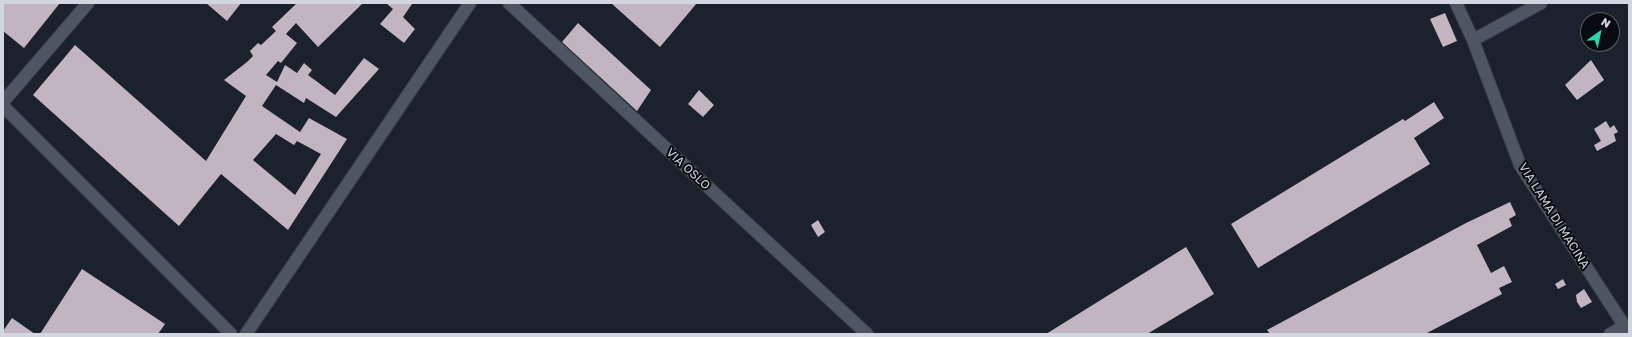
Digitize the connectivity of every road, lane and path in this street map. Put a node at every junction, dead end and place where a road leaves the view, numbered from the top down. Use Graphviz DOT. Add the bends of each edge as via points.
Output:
graph roads {
  1 [pos="88,3"];
  2 [pos="470,3"];
  3 [pos="509,3"];
  4 [pos="1456,3"];
  5 [pos="1540,3"];
  6 [pos="1473,40"];
  7 [pos="3,102"];
  8 [pos="3,106"];
  9 [pos="1627,330"];
  10 [pos="231,334"];
  11 [pos="246,334"];
  12 [pos="867,334"];
  13 [pos="1610,334"];
  1 -- 7 [label="street"];
  2 -- 11 [label="street"];
  3 -- 12 [label="street, VIA OSLO"];
  4 -- 6 [label="street, VIA LAMA DI MACINA"];
  5 -- 6 [label="street"];
  6 -- 9 [label="street, VIA LAMA DI MACINA" via="1520,165"];
  8 -- 10 [label="street"];
  9 -- 13 [label="street"];
}
